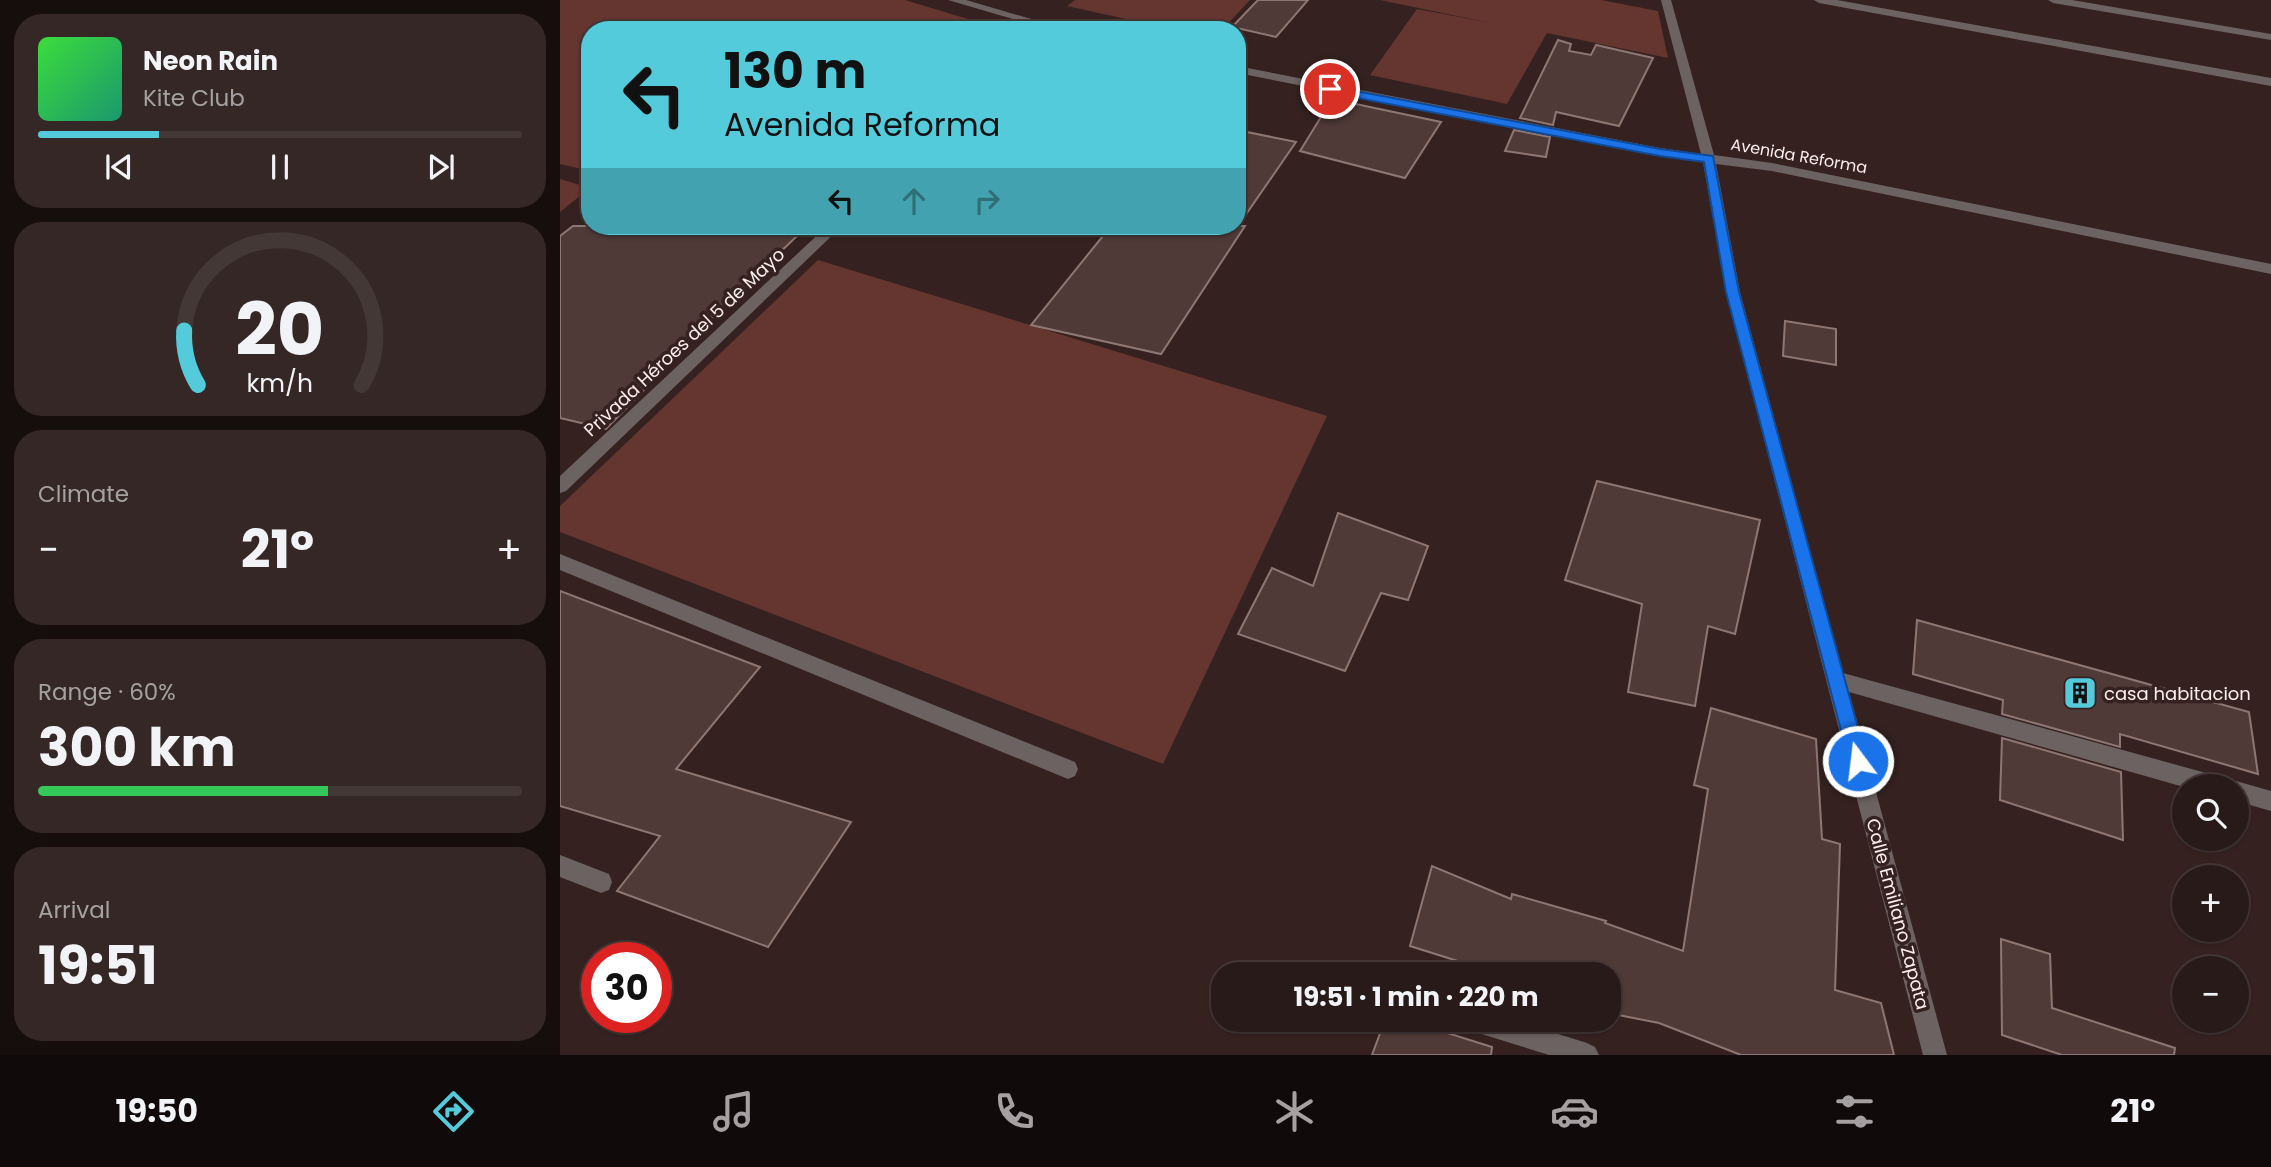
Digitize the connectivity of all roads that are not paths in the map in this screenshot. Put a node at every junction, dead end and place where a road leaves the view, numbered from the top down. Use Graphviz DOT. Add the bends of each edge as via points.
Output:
graph roads {
  1 [pos="953,0"];
  2 [pos="1666,0"];
  3 [pos="1819,0"];
  4 [pos="2053,0"];
  5 [pos="1022,21"];
  6 [pos="2271,37"];
  7 [pos="1246,75"];
  8 [pos="2271,82"];
  9 [pos="1709,159"];
  10 [pos="825,235"];
  11 [pos="2271,269"];
  12 [pos="560,486"];
  13 [pos="560,562"];
  14 [pos="1837,680"];
  15 [pos="1068,769"];
  16 [pos="2174,774"];
  17 [pos="2249,795"];
  18 [pos="2271,801"];
  19 [pos="560,866"];
  20 [pos="601,882"];
  21 [pos="1513,1032"];
  22 [pos="1587,1055"];
  23 [pos="1935,1055"];
  1 -- 5 [label="street"];
  2 -- 9 [label="street, Calle Emiliano Zapata"];
  3 -- 8 [label="street"];
  4 -- 6 [label="street"];
  7 -- 9 [label="street, Avenida Reforma"];
  9 -- 11 [label="street, Avenida Reforma" via="1772,167"];
  9 -- 14 [label="street, Calle Emiliano Zapata" via="1733,292"];
  10 -- 12 [label="street, Privada Héroes del 5 de Mayo"];
  13 -- 15 [label="street"];
  14 -- 16 [label="street"];
  14 -- 23 [label="street, Calle Emiliano Zapata"];
  17 -- 18 [label="street"];
  19 -- 20 [label="street"];
  21 -- 22 [label="street"];
}
